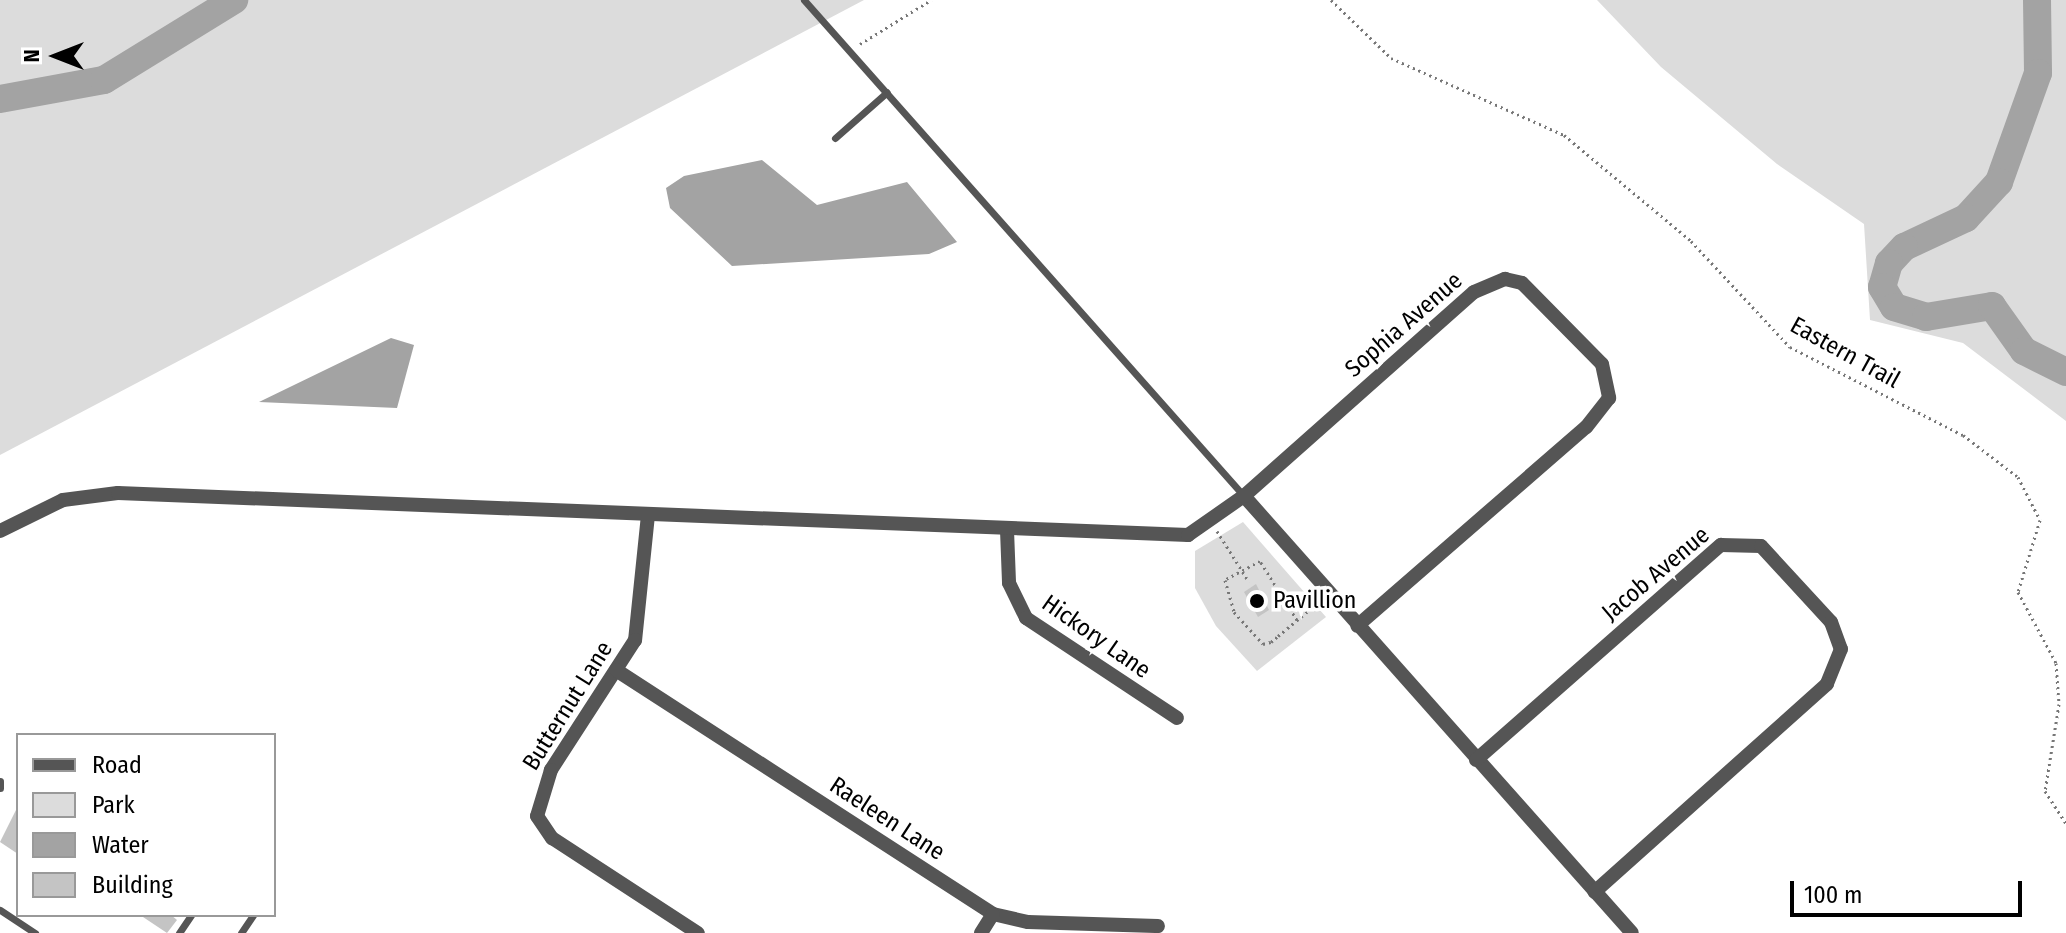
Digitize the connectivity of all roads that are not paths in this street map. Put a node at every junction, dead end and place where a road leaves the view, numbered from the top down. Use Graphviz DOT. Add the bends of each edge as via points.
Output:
graph roads {
  1 [pos="804,0"];
  2 [pos="887,92"];
  3 [pos="835,138"];
  4 [pos="1244,496"];
  5 [pos="648,515"];
  6 [pos="1007,530"];
  7 [pos="0,531"];
  8 [pos="1357,626"];
  9 [pos="616,670"];
  10 [pos="1177,718"];
  11 [pos="1476,760"];
  12 [pos="0,781"];
  13 [pos="0,788"];
  14 [pos="1594,892"];
  15 [pos="0,910"];
  16 [pos="993,914"];
  17 [pos="1158,926"];
  18 [pos="35,933"];
  19 [pos="698,933"];
  20 [pos="981,933"];
  21 [pos="1632,933"];
  1 -- 2 [label="lane"];
  2 -- 3 [label="lane"];
  2 -- 4 [label="lane"];
  4 -- 6 [label="street, Sophia Avenue" via="1212,522 1175,537"];
  4 -- 8 [label="street"];
  4 -- 8 [label="street, Sophia Avenue" via="1463,301 1497,281 1514,280 1533,291 1602,364 1610,387 1599,414"];
  5 -- 6 [label="street, Sophia Avenue"];
  5 -- 7 [label="street, Sophia Avenue" via="118,493 63,500"];
  5 -- 9 [label="street, Butternut Lane" via="638,627"];
  6 -- 10 [label="street, Hickory Lane" via="1009,583 1026,618"];
  8 -- 11 [label="street"];
  9 -- 16 [label="street, Raeleen Lane"];
  9 -- 19 [label="street, Butternut Lane" via="543,784 539,822 552,838"];
  11 -- 14 [label="street"];
  11 -- 14 [label="street, Jacob Avenue" via="1721,545 1761,546 1831,622 1841,649 1827,684"];
  12 -- 13 [label="lane"];
  14 -- 21 [label="street"];
  15 -- 18 [label="lane"];
  16 -- 17 [label="street, Raeleen Lane" via="1028,922"];
  16 -- 20 [label="street"];
}
